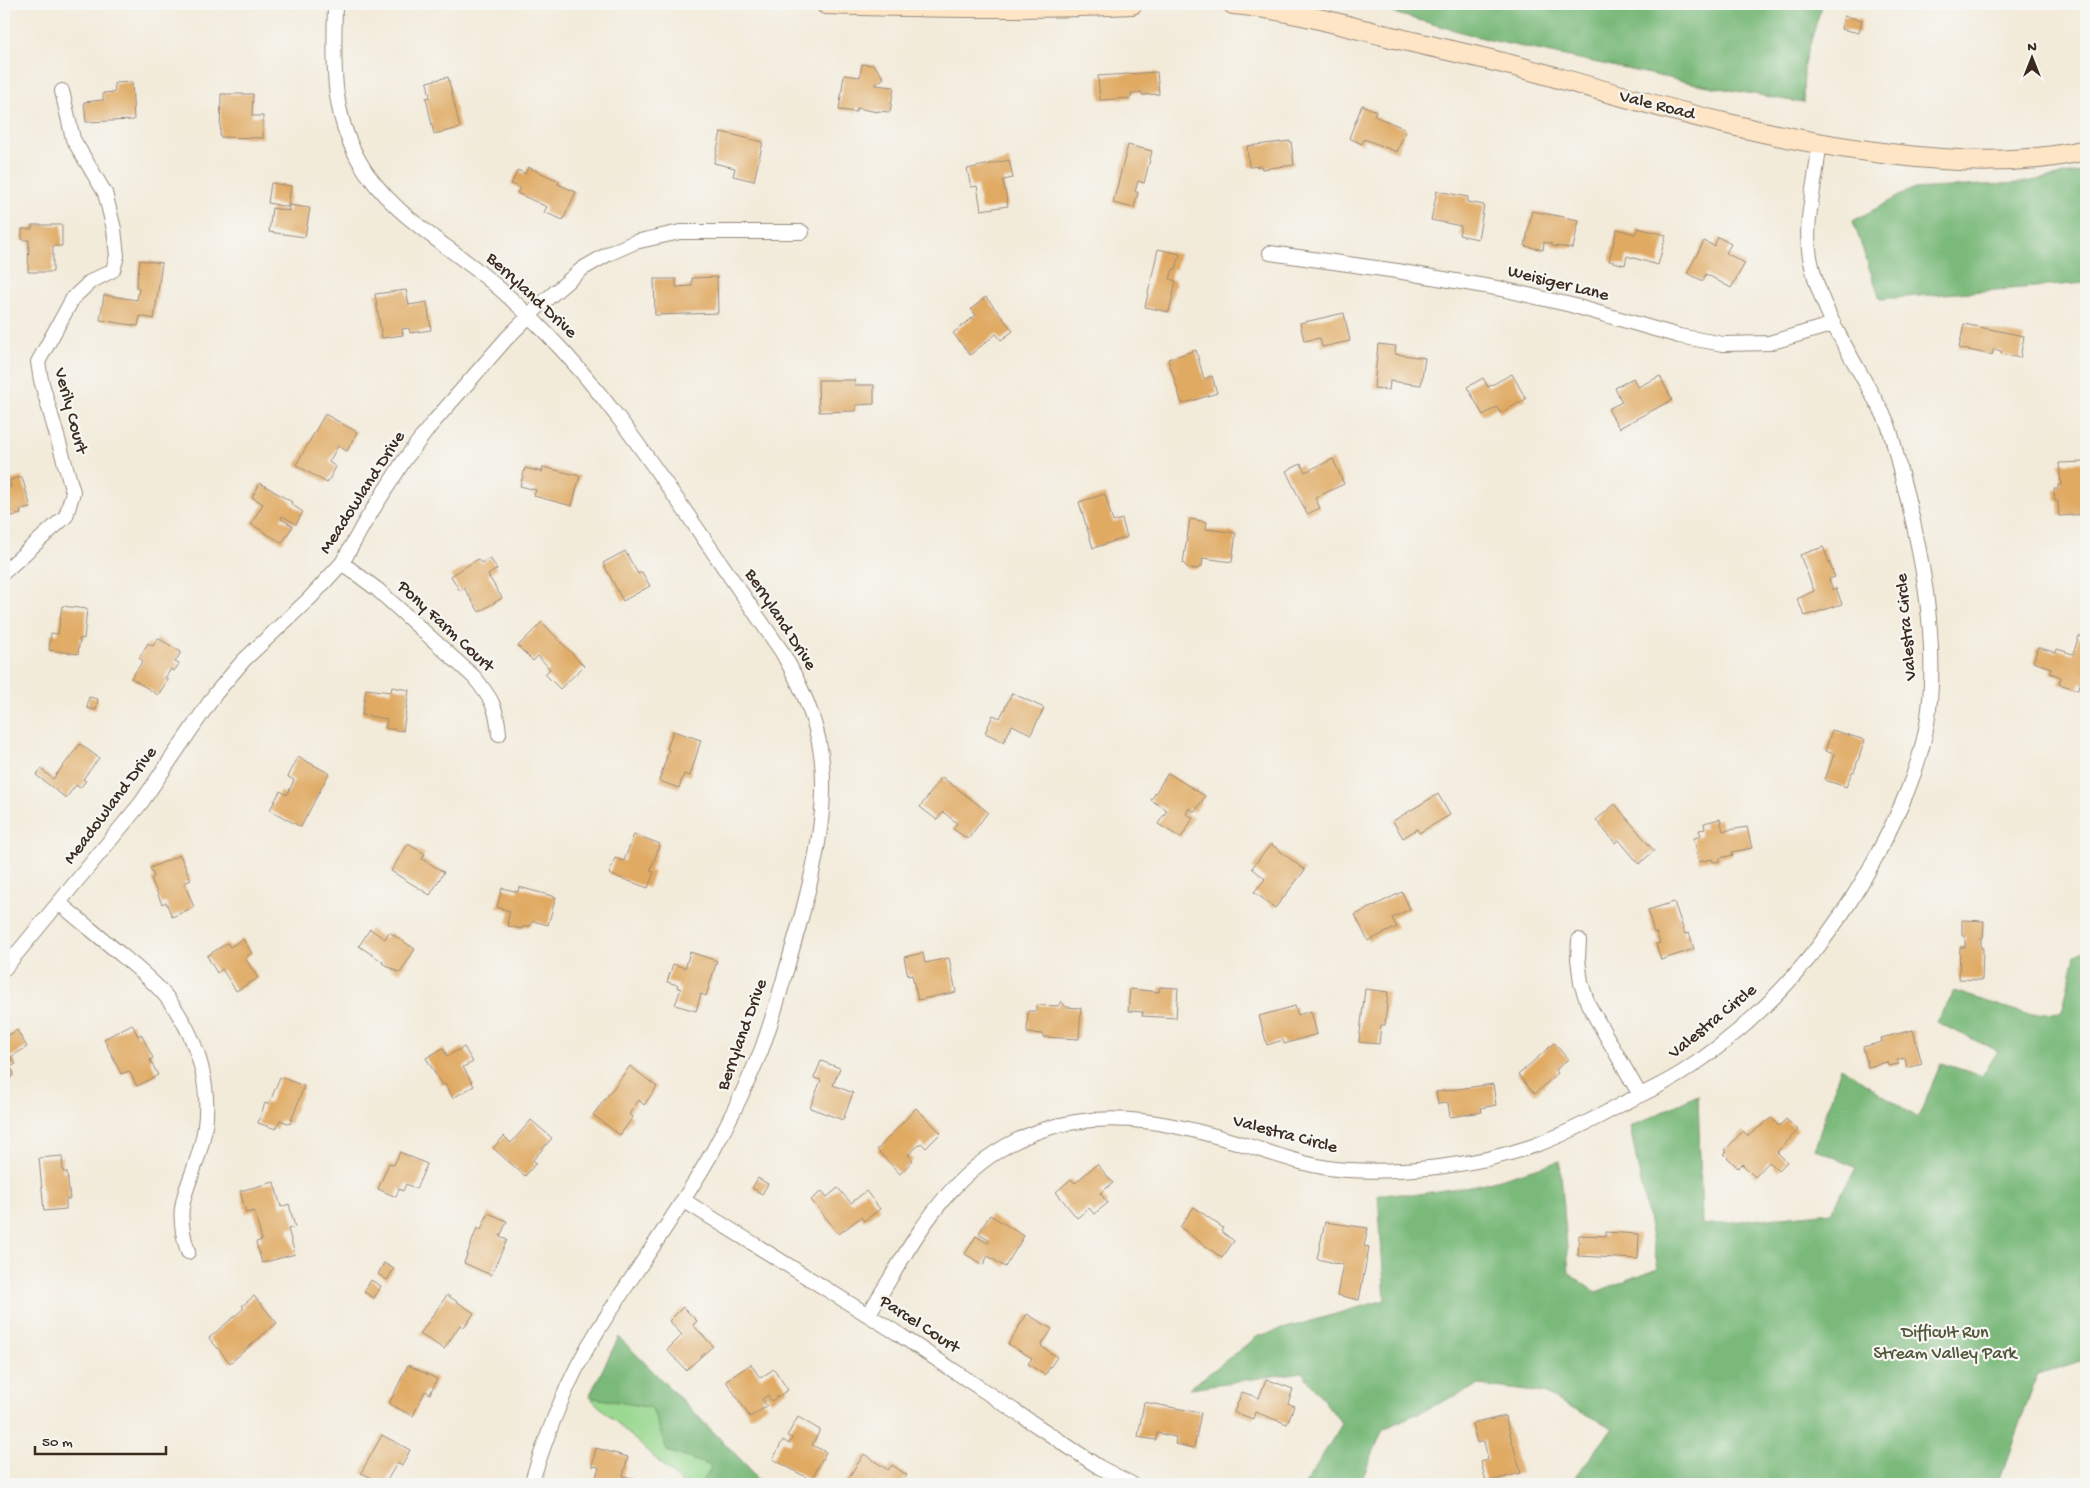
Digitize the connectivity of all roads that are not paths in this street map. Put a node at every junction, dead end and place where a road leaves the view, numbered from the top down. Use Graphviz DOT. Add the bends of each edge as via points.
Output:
graph roads {
  1 [pos="335,4"];
  2 [pos="826,4"];
  3 [pos="1132,4"];
  4 [pos="1233,4"];
  5 [pos="62,91"];
  6 [pos="1819,144"];
  7 [pos="2086,150"];
  8 [pos="802,232"];
  9 [pos="1270,253"];
  10 [pos="529,316"];
  11 [pos="1834,324"];
  12 [pos="342,563"];
  13 [pos="4,572"];
  14 [pos="500,734"];
  15 [pos="59,903"];
  16 [pos="1580,940"];
  17 [pos="4,969"];
  18 [pos="1640,1095"];
  19 [pos="683,1200"];
  20 [pos="188,1252"];
  21 [pos="868,1315"];
  22 [pos="532,1484"];
  23 [pos="1132,1484"];
  1 -- 10 [label="street, Berryland Drive" via="338,110 358,161 394,205 479,271"];
  2 -- 3 [label="main road" via="967,8"];
  4 -- 6 [label="main road, Vale Road" via="1324,21 1539,73 1773,136"];
  5 -- 13 [label="street, Verily Court" via="73,139 105,193 117,256 113,270 90,282 73,298 38,362 73,492 66,516"];
  6 -- 7 [label="main road, Vale Road" via="1921,158 1966,160 2018,160"];
  6 -- 11 [label="street, Valestra Circle" via="1808,242 1811,264"];
  8 -- 10 [label="street, Meadowland Drive" via="680,232 635,242 582,270"];
  9 -- 11 [label="street, Weisiger Lane" via="1502,289 1679,336 1723,344 1769,343"];
  10 -- 12 [label="street, Meadowland Drive" via="438,417 403,462"];
  10 -- 19 [label="street, Berryland Drive" via="603,397 641,447 782,652 809,708 822,755 823,804 808,891 775,1010 739,1101"];
  11 -- 18 [label="street, Valestra Circle" via="1887,422 1914,530 1932,660 1931,694 1919,759 1895,821 1864,880 1807,962 1735,1033 1682,1072"];
  12 -- 14 [label="street, Pony Farm Court" via="378,590 474,677 488,694 497,713"];
  12 -- 15 [label="street, Meadowland Drive" via="244,660 216,693 141,803"];
  15 -- 17 [label="street, Meadowland Drive"];
  15 -- 20 [label="street" via="153,982 186,1024 195,1044 203,1074 206,1117 201,1146 185,1190 181,1212"];
  16 -- 18 [label="street" via="1581,983 1588,1004"];
  18 -- 21 [label="street, Valestra Circle" via="1581,1126 1492,1158 1386,1171 1318,1166 1201,1131 1162,1123 1109,1120 1043,1130 994,1152 948,1192"];
  19 -- 21 [label="street, Parcel Court"];
  19 -- 22 [label="street, Berryland Drive" via="597,1331 561,1401"];
  21 -- 23 [label="street, Parcel Court" via="1099,1467"];
}
